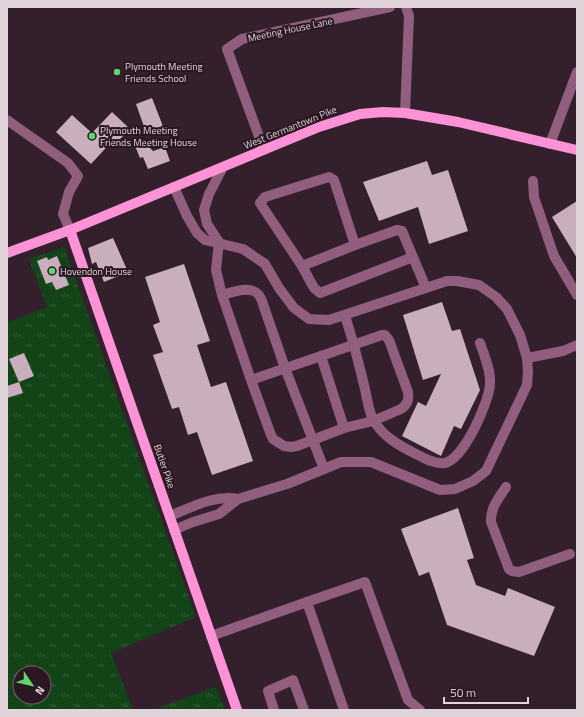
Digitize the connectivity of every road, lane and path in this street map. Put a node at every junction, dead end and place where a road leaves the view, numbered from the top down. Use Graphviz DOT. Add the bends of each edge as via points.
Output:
graph roads {
  1 [pos="390,7"];
  2 [pos="406,7"];
  3 [pos="577,75"];
  4 [pos="405,113"];
  5 [pos="7,120"];
  6 [pos="550,144"];
  7 [pos="264,150"];
  8 [pos="577,150"];
  9 [pos="223,167"];
  10 [pos="533,181"];
  11 [pos="174,188"];
  12 [pos="70,230"];
  13 [pos="219,242"];
  14 [pos="355,245"];
  15 [pos="8,249"];
  16 [pos="413,257"];
  17 [pos="302,266"];
  18 [pos="426,288"];
  19 [pos="222,295"];
  20 [pos="577,295"];
  21 [pos="345,316"];
  22 [pos="480,342"];
  23 [pos="354,345"];
  24 [pos="577,345"];
  25 [pos="321,356"];
  26 [pos="527,358"];
  27 [pos="286,368"];
  28 [pos="251,380"];
  29 [pos="373,420"];
  30 [pos="344,428"];
  31 [pos="312,440"];
  32 [pos="324,469"];
  33 [pos="506,487"];
  34 [pos="238,499"];
  35 [pos="170,516"];
  36 [pos="174,530"];
  37 [pos="570,554"];
  38 [pos="307,602"];
  39 [pos="211,636"];
  40 [pos="237,710"];
  41 [pos="274,710"];
  42 [pos="304,710"];
  43 [pos="344,710"];
  44 [pos="420,710"];
  1 -- 7 [label="street, Meeting House Lane" via="242,39 227,49"];
  2 -- 4 [label="street" via="409,16"];
  3 -- 6 [label="street"];
  4 -- 6 [label="main road, West Germantown Pike" via="458,122"];
  4 -- 7 [label="main road, West Germantown Pike" via="360,114 319,127"];
  5 -- 12 [label="street" via="68,163 78,176 69,192 63,214"];
  6 -- 8 [label="main road, West Germantown Pike"];
  7 -- 9 [label="main road, West Germantown Pike"];
  9 -- 11 [label="main road, West Germantown Pike"];
  9 -- 13 [label="street" via="204,210 207,224"];
  10 -- 20 [label="street" via="534,196 554,256"];
  11 -- 12 [label="main road, West Germantown Pike"];
  11 -- 13 [label="street" via="197,233 205,240"];
  12 -- 15 [label="main road, West Germantown Pike"];
  12 -- 35 [label="main road, Butler Pike"];
  13 -- 19 [label="street" via="216,270"];
  13 -- 21 [label="street" via="243,250 265,264 294,308 309,319 329,320"];
  14 -- 16 [label="street" via="396,230 402,231"];
  14 -- 17 [label="street"];
  14 -- 17 [label="street" via="334,180 329,177 265,197 260,203"];
  16 -- 17 [label="street" via="320,293 314,288"];
  16 -- 18 [label="street"];
  18 -- 21 [label="street"];
  18 -- 26 [label="street" via="448,280 457,281 479,286 496,297 507,309 520,335"];
  19 -- 27 [label="street" via="240,290 251,290 259,294"];
  19 -- 28 [label="street"];
  21 -- 23 [label="street"];
  22 -- 29 [label="street" via="489,372 489,390 469,438 460,453 452,460 437,463 400,446 389,439"];
  23 -- 25 [label="street"];
  23 -- 29 [label="street"];
  23 -- 29 [label="street" via="382,335 388,338 408,392 409,398 405,406"];
  24 -- 26 [label="street" via="563,351"];
  25 -- 27 [label="street"];
  25 -- 30 [label="street"];
  26 -- 32 [label="street" via="526,385 520,400 486,471 473,481 456,489 440,490 370,462 341,462"];
  27 -- 28 [label="street"];
  27 -- 31 [label="street"];
  28 -- 31 [label="street" via="273,439 284,446 292,447"];
  29 -- 30 [label="street"];
  30 -- 31 [label="street"];
  31 -- 32 [label="street"];
  32 -- 34 [label="street" via="288,484"];
  33 -- 37 [label="street" via="490,514 509,569 523,571"];
  34 -- 35 [label="street" via="228,497 210,501"];
  34 -- 36 [label="street" via="219,514"];
  35 -- 36 [label="main road, Butler Pike"];
  36 -- 39 [label="main road, Butler Pike"];
  38 -- 39 [label="street"];
  38 -- 43 [label="street"];
  38 -- 44 [label="street" via="365,582 408,700"];
  39 -- 40 [label="main road, Butler Pike"];
  41 -- 42 [label="street" via="268,691 293,680"];
}
